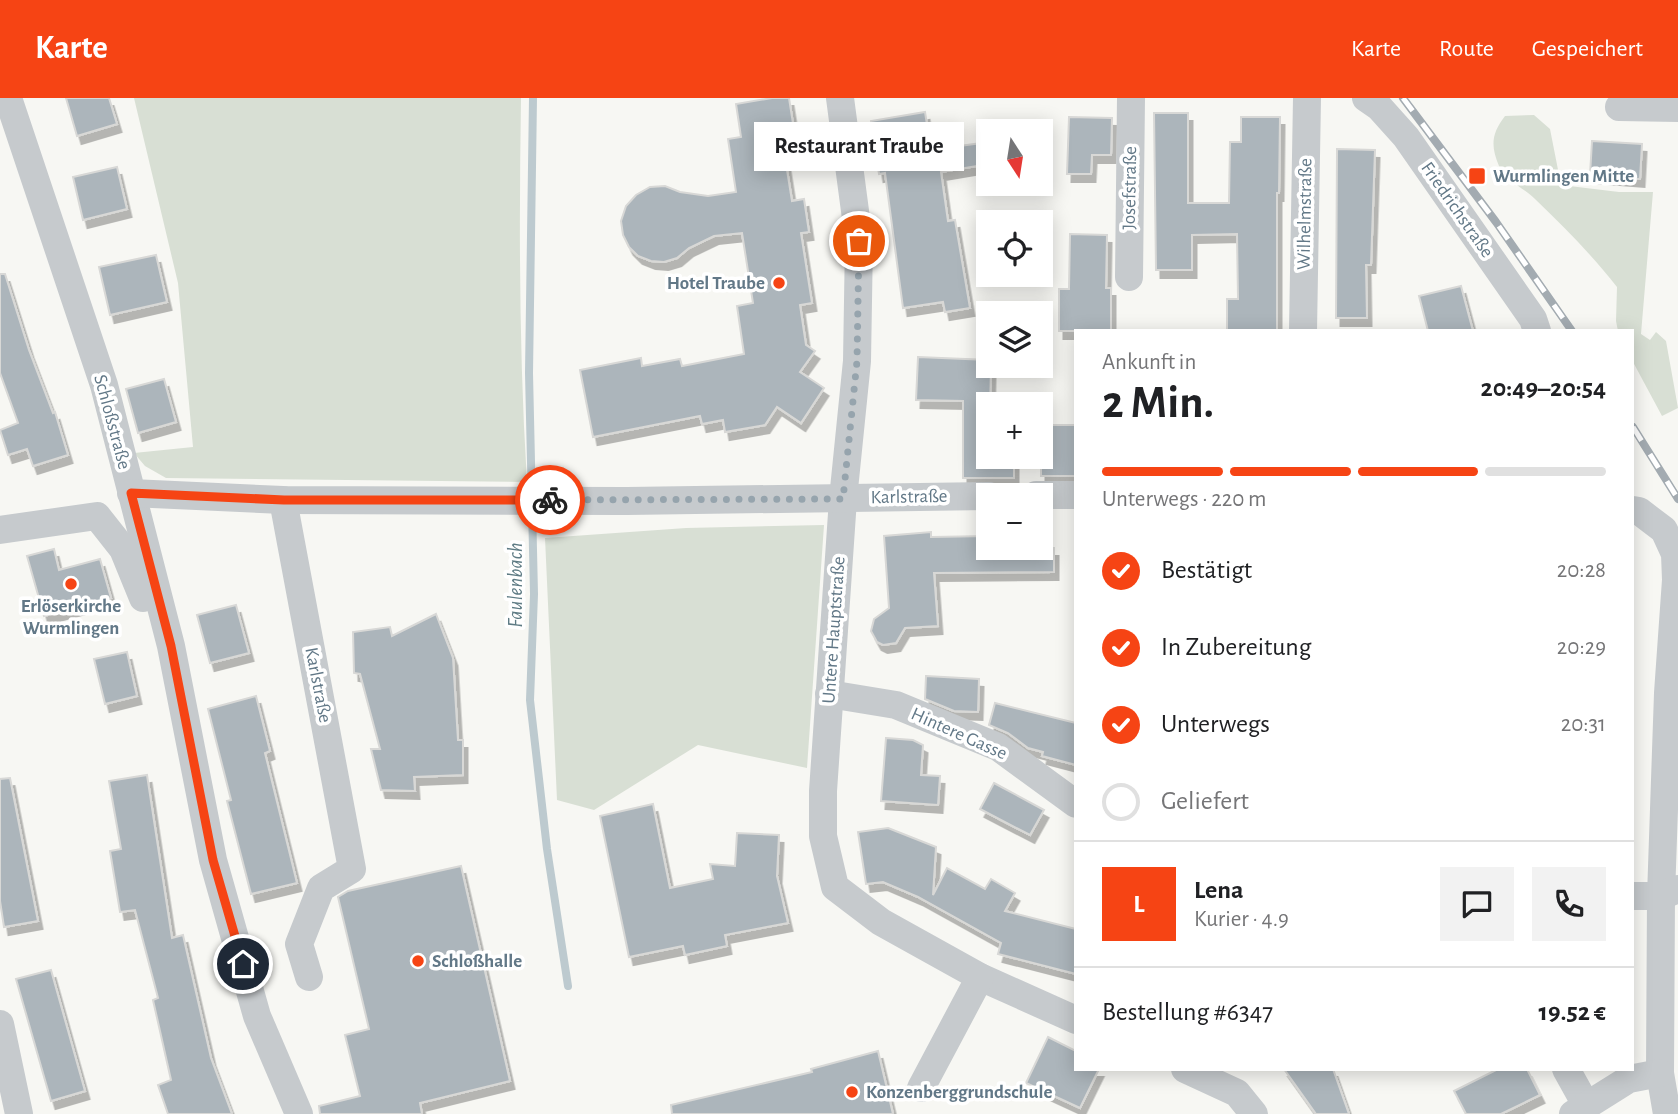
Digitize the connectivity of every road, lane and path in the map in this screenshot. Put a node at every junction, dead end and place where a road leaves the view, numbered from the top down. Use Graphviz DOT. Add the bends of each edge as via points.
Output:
graph roads {
  1 [pos="8,98"];
  2 [pos="840,98"];
  3 [pos="1131,98"];
  4 [pos="1307,98"];
  5 [pos="1366,98"];
  6 [pos="1619,107"];
  7 [pos="1678,108"];
  8 [pos="1129,277"];
  9 [pos="1303,329"];
  10 [pos="1536,329"];
  11 [pos="131,493"];
  12 [pos="1053,495"];
  13 [pos="1074,495"];
  14 [pos="976,496"];
  15 [pos="843,499"];
  16 [pos="284,500"];
  17 [pos="1636,510"];
  18 [pos="0,530"];
  19 [pos="171,646"];
  20 [pos="829,694"];
  21 [pos="1074,803"];
  22 [pos="1669,892"];
  23 [pos="1634,897"];
  24 [pos="309,976"];
  25 [pos="980,977"];
  26 [pos="1074,1019"];
  27 [pos="0,1024"];
  28 [pos="1189,1071"];
  29 [pos="1567,1071"];
  30 [pos="1660,1073"];
  31 [pos="921,1088"];
  32 [pos="1579,1110"];
  33 [pos="19,1114"];
  34 [pos="299,1114"];
  35 [pos="1254,1114"];
  36 [pos="1667,1114"];
  1 -- 11 [label="street, Schloßstraße" via="104,385"];
  2 -- 15 [label="street, Untere Hauptstraße" via="859,241 857,361"];
  3 -- 8 [label="street, Josefstraße"];
  4 -- 9 [label="street, Wilhelmstraße"];
  5 -- 10 [label="street, Friedrichstraße" via="1406,137"];
  6 -- 7 [label="street"];
  11 -- 16 [label="street, Karlstraße"];
  11 -- 19 [label="street, Schloßstraße"];
  12 -- 13 [label="street"];
  14 -- 15 [label="street, Karlstraße"];
  15 -- 16 [label="street, Karlstraße"];
  15 -- 20 [label="street, Untere Hauptstraße"];
  16 -- 24 [label="street, Karlstraße" via="352,869 321,888 299,944"];
  17 -- 22 [label="street" via="1664,530 1675,554 1668,693"];
  18 -- 19 [label="street" via="97,516 123,549 141,595"];
  19 -- 34 [label="street, Schloßstraße" via="213,860 257,1016"];
  20 -- 21 [label="street, Hintere Gasse" via="896,705 998,747"];
  20 -- 25 [label="street, Untere Hauptstraße" via="823,836 835,887 881,922"];
  22 -- 23 [label="street"];
  22 -- 30 [label="street"];
  25 -- 26 [label="street, Untere Hauptstraße"];
  25 -- 31 [label="street"];
  27 -- 33 [label="street"];
  28 -- 35 [label="street" via="1237,1093"];
  29 -- 32 [label="street"];
  30 -- 32 [label="street" via="1629,1079"];
  30 -- 36 [label="street"];
}
